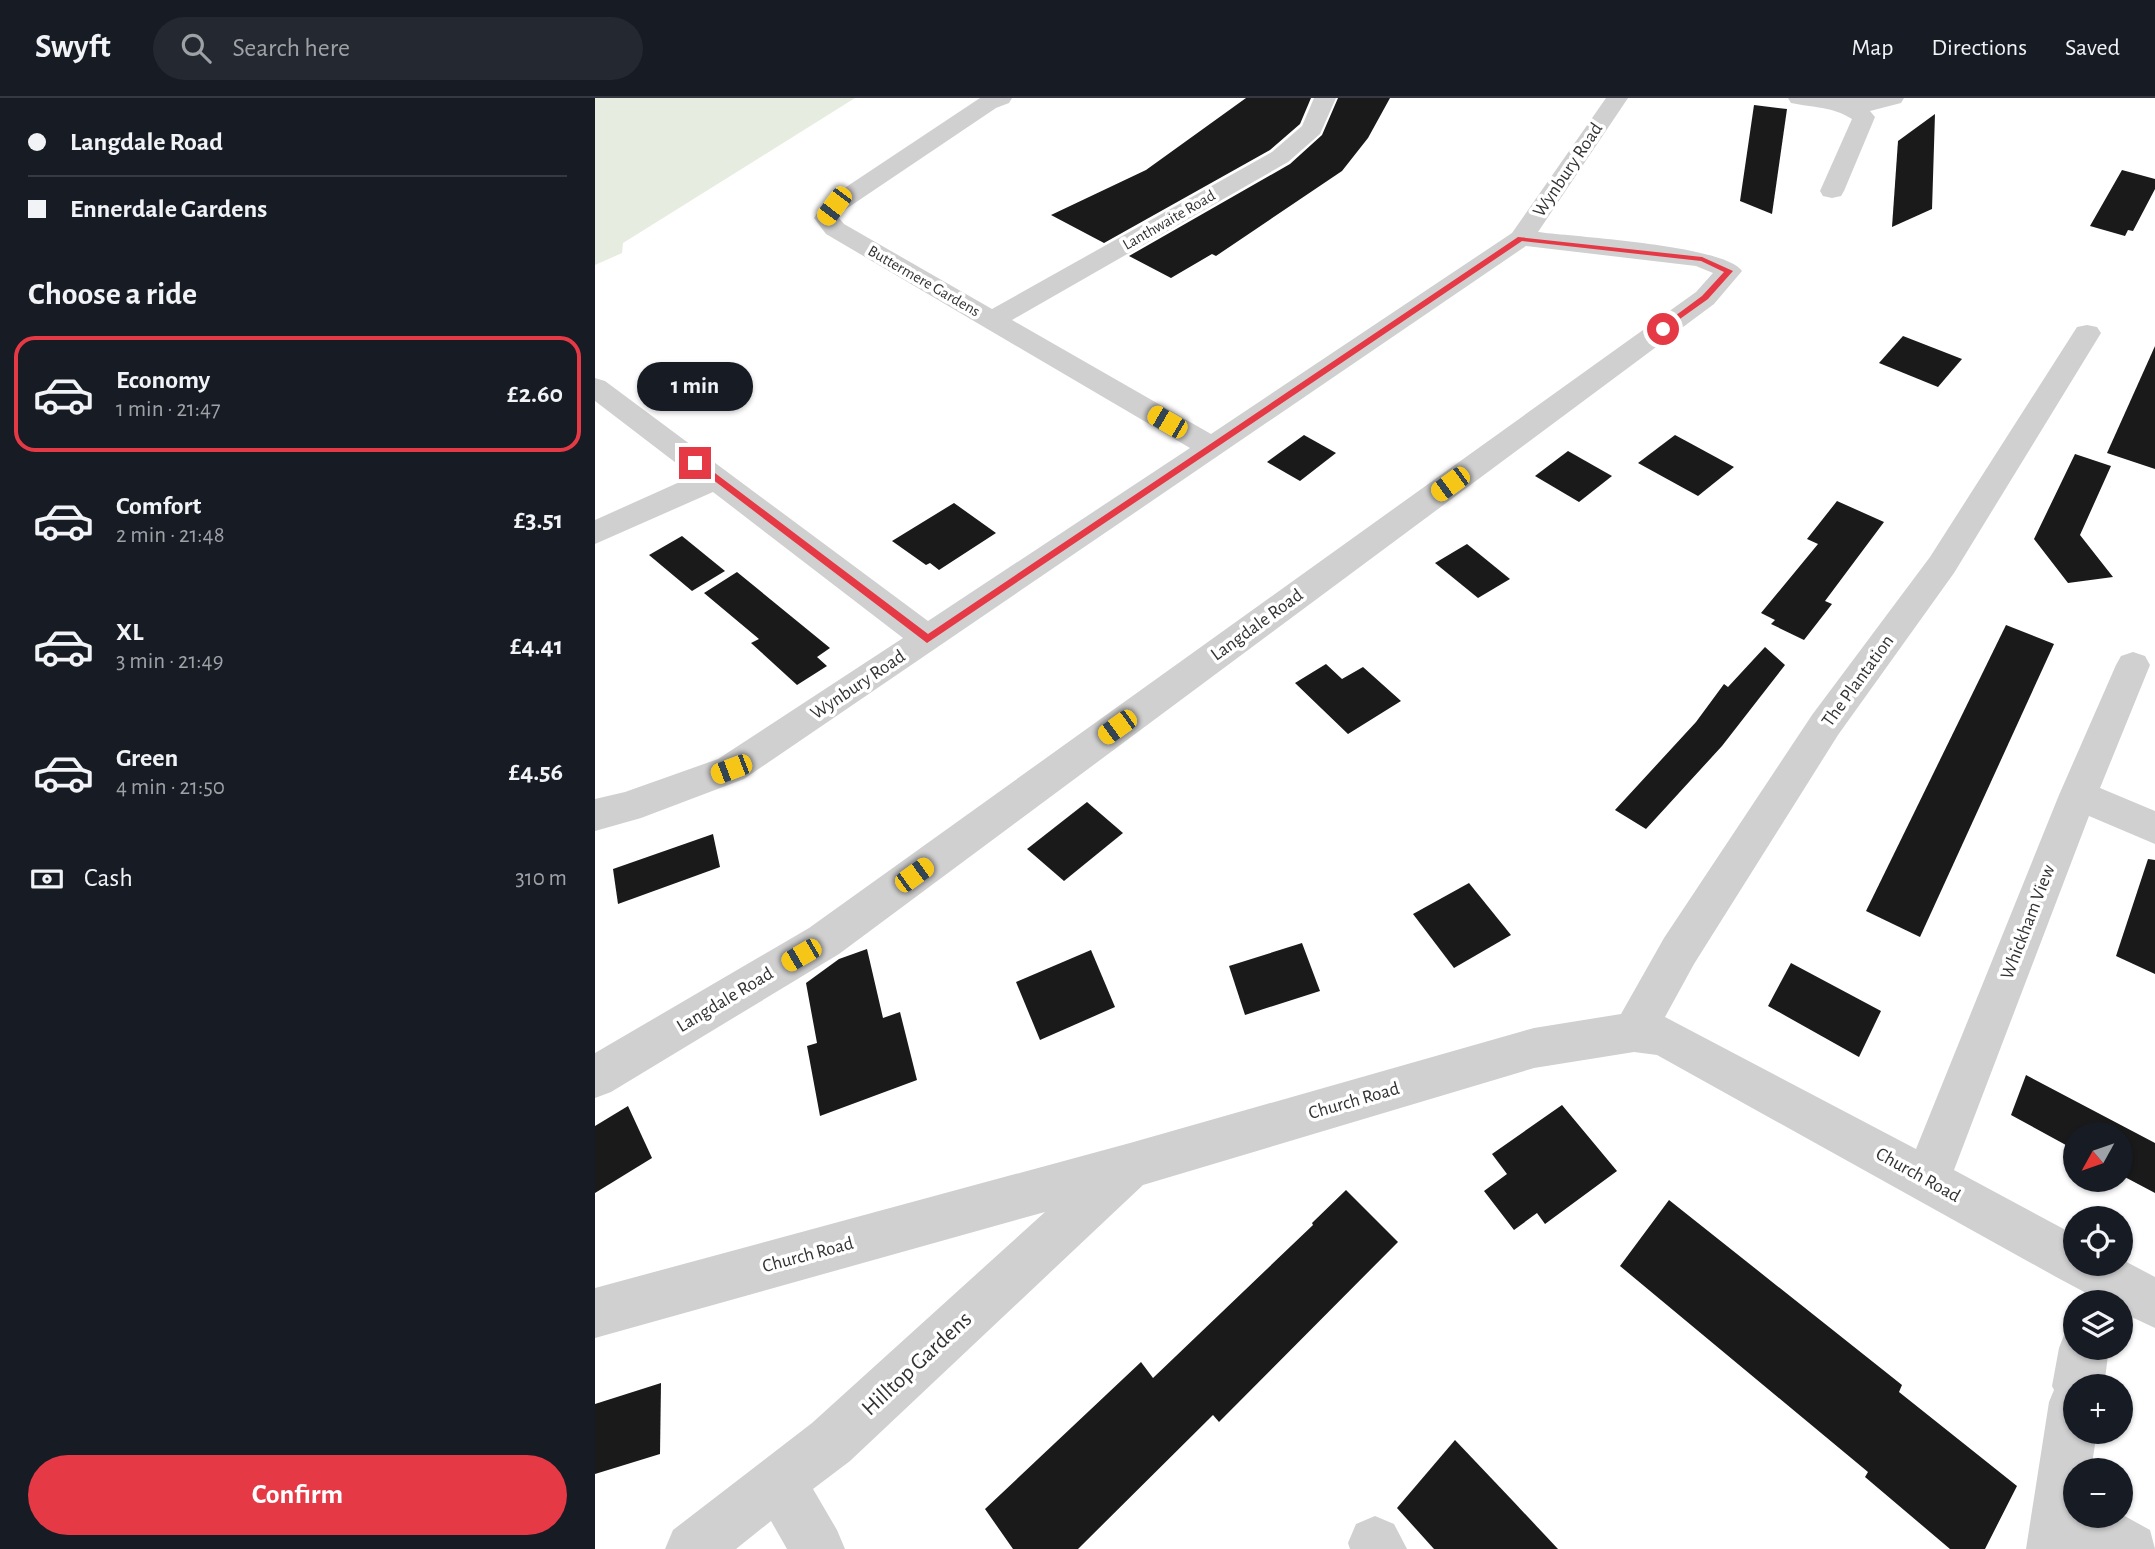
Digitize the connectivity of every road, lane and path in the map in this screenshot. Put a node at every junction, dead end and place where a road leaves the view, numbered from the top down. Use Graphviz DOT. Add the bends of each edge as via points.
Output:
graph roads {
  1 [pos="1001,98"];
  2 [pos="1325,98"];
  3 [pos="1616,98"];
  4 [pos="1799,98"];
  5 [pos="1893,98"];
  6 [pos="1843,104"];
  7 [pos="1832,191"];
  8 [pos="1521,238"];
  9 [pos="992,320"];
  10 [pos="2087,333"];
  11 [pos="595,387"];
  12 [pos="1211,447"];
  13 [pos="716,478"];
  14 [pos="595,533"];
  15 [pos="927,639"];
  16 [pos="2133,665"];
  17 [pos="2078,795"];
  18 [pos="595,815"];
  19 [pos="2155,828"];
  20 [pos="1633,1032"];
  21 [pos="595,1077"];
  22 [pos="1130,1166"];
  23 [pos="1927,1180"];
  24 [pos="2063,1261"];
  25 [pos="2090,1276"];
  26 [pos="2155,1303"];
  27 [pos="595,1313"];
  28 [pos="2069,1444"];
  29 [pos="779,1483"];
  30 [pos="2056,1529"];
  31 [pos="692,1549"];
  32 [pos="818,1549"];
  33 [pos="2131,1549"];
  1 -- 9 [label="street, Buttermere Gardens" via="834,206 826,218 835,229"];
  2 -- 9 [label="street, Lanthwaite Road" via="1312,129 1280,157"];
  3 -- 8 [label="street, Wynbury Road"];
  4 -- 6 [label="street"];
  5 -- 6 [label="street" via="1868,105"];
  6 -- 7 [label="street" via="1864,117"];
  8 -- 12 [label="street, Wynbury Road"];
  8 -- 21 [label="street, Langdale Road" via="1702,259 1729,271 1705,298 824,941"];
  9 -- 12 [label="street, Buttermere Gardens"];
  10 -- 20 [label="street, The Plantation" via="1943,565 1825,725 1679,951"];
  11 -- 13 [label="street"];
  12 -- 15 [label="street, Wynbury Road"];
  13 -- 14 [label="street"];
  13 -- 15 [label="street"];
  15 -- 18 [label="street, Wynbury Road" via="731,769"];
  16 -- 17 [label="street, Whickham View"];
  17 -- 19 [label="street"];
  17 -- 23 [label="street, Whickham View"];
  20 -- 22 [label="street, Church Road" via="1534,1048"];
  20 -- 23 [label="street, Church Road" via="1663,1036"];
  22 -- 27 [label="street, Church Road"];
  22 -- 29 [label="street, Hilltop Gardens" via="831,1442"];
  23 -- 24 [label="street, Church Road"];
  25 -- 26 [label="street, Church Road"];
  28 -- 30 [label="street"];
  29 -- 31 [label="street, Hilltop Gardens"];
  29 -- 32 [label="street"];
  30 -- 33 [label="street"];
}
